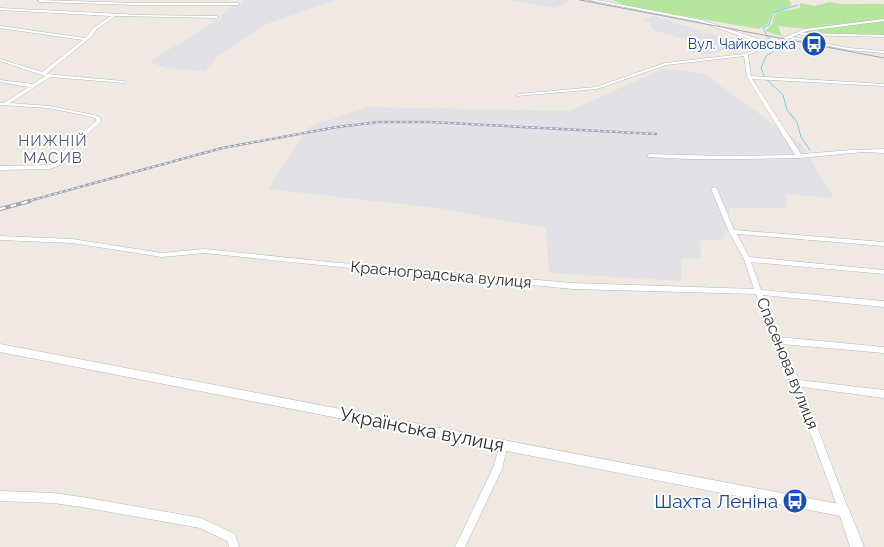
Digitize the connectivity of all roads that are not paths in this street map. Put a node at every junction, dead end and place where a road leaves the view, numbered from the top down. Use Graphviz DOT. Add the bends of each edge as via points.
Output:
graph roads {
  1 [pos="39,0"];
  2 [pos="591,0"];
  3 [pos="196,2"];
  4 [pos="238,4"];
  5 [pos="0,9"];
  6 [pos="7,9"];
  7 [pos="0,13"];
  8 [pos="114,15"];
  9 [pos="217,17"];
  10 [pos="192,18"];
  11 [pos="884,20"];
  12 [pos="0,28"];
  13 [pos="790,36"];
  14 [pos="884,36"];
  15 [pos="86,39"];
  16 [pos="771,45"];
  17 [pos="846,48"];
  18 [pos="884,52"];
  19 [pos="746,54"];
  20 [pos="884,56"];
  21 [pos="0,60"];
  22 [pos="43,74"];
  23 [pos="49,76"];
  24 [pos="749,77"];
  25 [pos="0,81"];
  26 [pos="123,82"];
  27 [pos="884,85"];
  28 [pos="34,86"];
  29 [pos="519,96"];
  30 [pos="2,105"];
  31 [pos="884,151"];
  32 [pos="650,156"];
  33 [pos="799,156"];
  34 [pos="0,168"];
  35 [pos="714,189"];
  36 [pos="732,232"];
  37 [pos="0,238"];
  38 [pos="884,244"];
  39 [pos="747,260"];
  40 [pos="884,272"];
  41 [pos="759,292"];
  42 [pos="884,304"];
  43 [pos="775,340"];
  44 [pos="0,348"];
  45 [pos="884,350"];
  46 [pos="796,383"];
  47 [pos="884,394"];
  48 [pos="504,444"];
  49 [pos="0,496"];
  50 [pos="844,511"];
  51 [pos="459,546"];
  52 [pos="234,547"];
  53 [pos="857,547"];
  1 -- 3 [label="street"];
  2 -- 16 [label="street" via="701,21"];
  3 -- 4 [label="street"];
  3 -- 10 [label="street"];
  5 -- 6 [label="street"];
  6 -- 7 [label="street"];
  6 -- 8 [label="street"];
  8 -- 10 [label="street"];
  8 -- 15 [label="street"];
  9 -- 10 [label="street"];
  11 -- 13 [label="street" via="814,29"];
  12 -- 15 [label="street"];
  13 -- 14 [label="street"];
  13 -- 16 [label="street"];
  13 -- 17 [label="street"];
  15 -- 22 [label="street"];
  16 -- 19 [label="street"];
  17 -- 18 [label="street"];
  17 -- 20 [label="street"];
  19 -- 24 [label="street"];
  19 -- 29 [label="street" via="665,64 597,88"];
  21 -- 22 [label="street"];
  22 -- 23 [label="street"];
  23 -- 26 [label="street"];
  23 -- 28 [label="street"];
  24 -- 27 [label="street"];
  24 -- 33 [label="street"];
  25 -- 28 [label="street"];
  28 -- 30 [label="street"];
  30 -- 34 [label="street" via="49,107 94,116 99,121 70,146 58,164"];
  31 -- 33 [label="street"];
  32 -- 33 [label="street" via="697,159"];
  35 -- 36 [label="street, Спасенова вулиця"];
  36 -- 38 [label="street"];
  36 -- 39 [label="street, Спасенова вулиця"];
  37 -- 41 [label="street, Красноградська вулиця" via="72,241 162,255 204,251 573,286"];
  39 -- 40 [label="street"];
  39 -- 41 [label="street, Спасенова вулиця"];
  41 -- 42 [label="street, Красноградська вулиця"];
  41 -- 43 [label="street, Спасенова вулиця"];
  43 -- 45 [label="street"];
  43 -- 46 [label="street, Спасенова вулиця"];
  44 -- 48 [label="street, Українська вулиця"];
  46 -- 47 [label="street"];
  46 -- 50 [label="street, Спасенова вулиця"];
  48 -- 50 [label="street, Українська вулиця"];
  48 -- 51 [label="street" via="497,469"];
  49 -- 52 [label="street" via="72,500 201,523 231,538"];
  50 -- 53 [label="street"];
}
